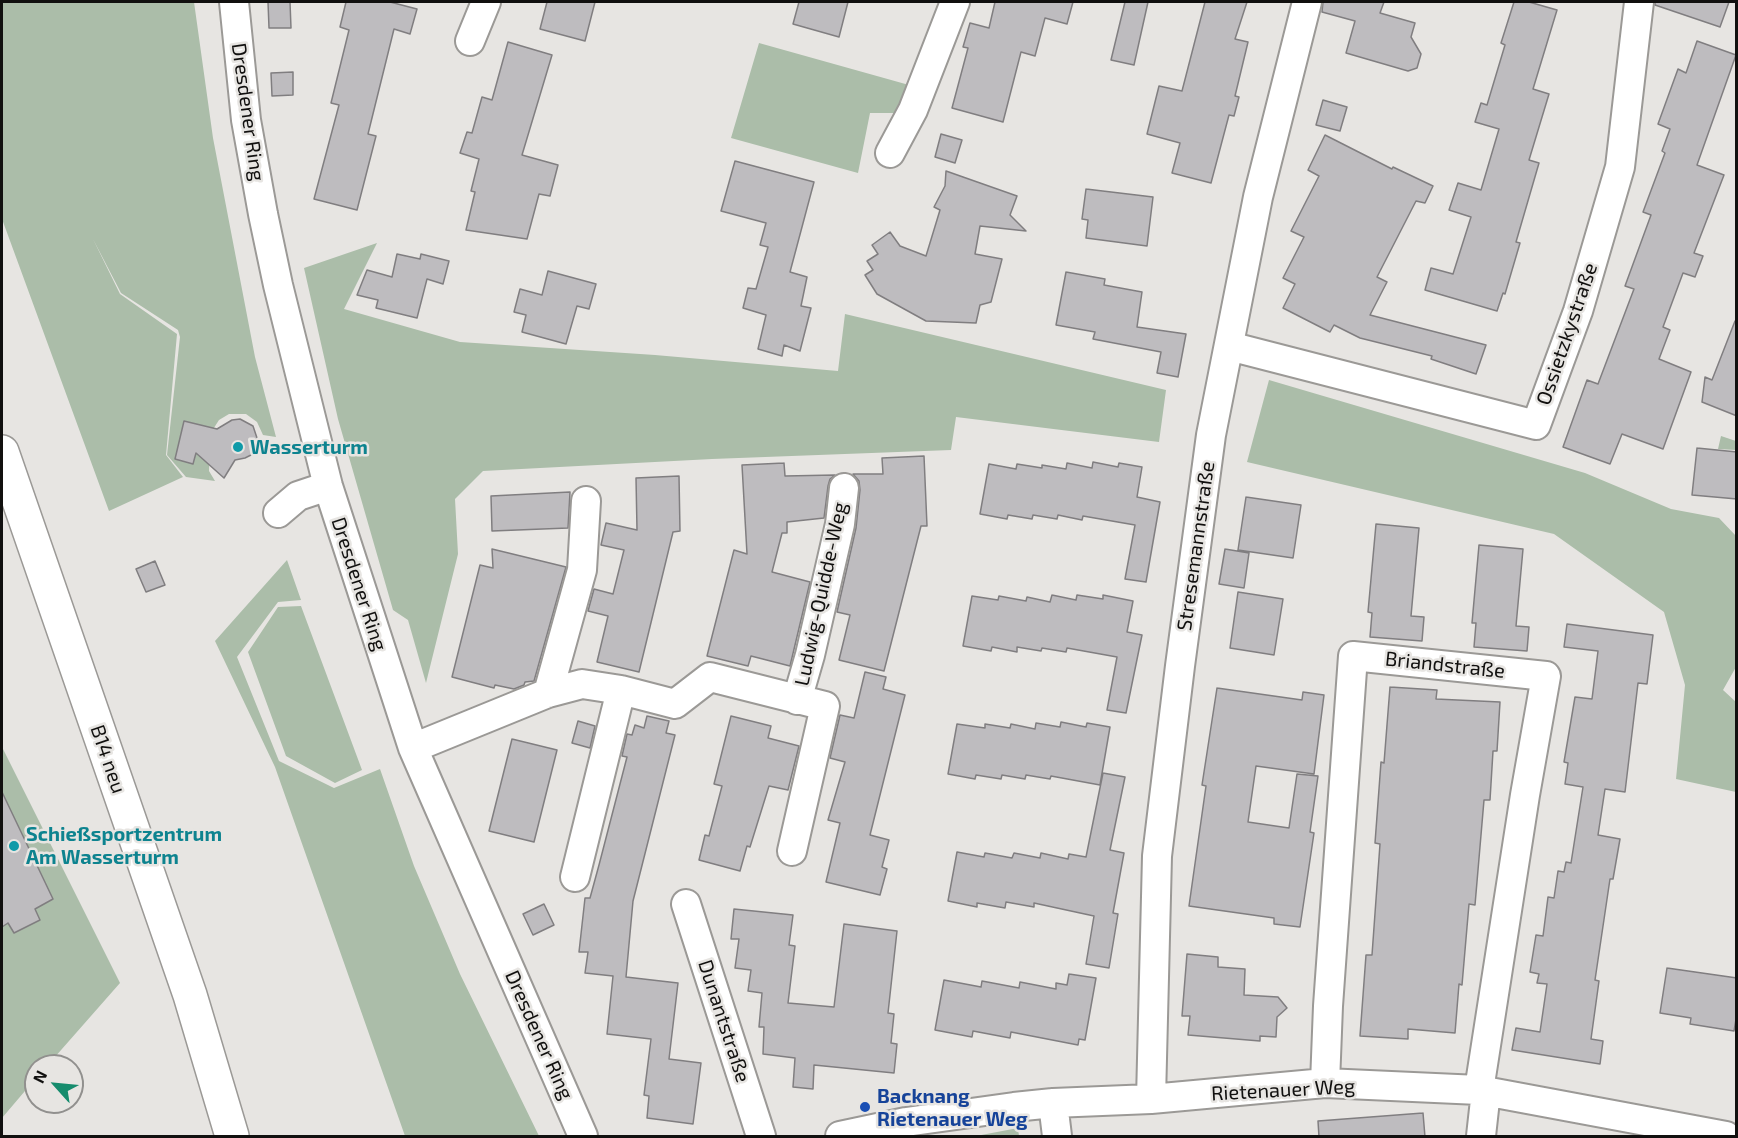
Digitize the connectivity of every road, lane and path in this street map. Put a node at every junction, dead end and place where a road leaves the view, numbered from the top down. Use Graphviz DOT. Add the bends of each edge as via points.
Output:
graph roads {
  1 [pos="234,2"];
  2 [pos="486,2"];
  3 [pos="955,2"];
  4 [pos="1308,2"];
  5 [pos="1639,2"];
  6 [pos="470,41"];
  7 [pos="890,153"];
  8 [pos="1229,346"];
  9 [pos="2,452"];
  10 [pos="328,486"];
  11 [pos="844,488"];
  12 [pos="586,501"];
  13 [pos="278,513"];
  14 [pos="621,690"];
  15 [pos="548,693"];
  16 [pos="797,700"];
  17 [pos="413,748"];
  18 [pos="792,851"];
  19 [pos="575,877"];
  20 [pos="686,904"];
  21 [pos="1325,1083"];
  22 [pos="1482,1090"];
  23 [pos="1151,1099"];
  24 [pos="1053,1103"];
  25 [pos="232,1137"];
  26 [pos="583,1137"];
  27 [pos="761,1137"];
  28 [pos="840,1137"];
  29 [pos="1057,1137"];
  30 [pos="1481,1137"];
  31 [pos="1726,1137"];
  1 -- 10 [label="street, Dresdener Ring" via="246,120 263,214"];
  2 -- 6 [label="street"];
  3 -- 7 [label="street" via="913,110"];
  4 -- 8 [label="street, Stresemannstraße" via="1258,197"];
  5 -- 8 [label="street, Ossietzkystraße" via="1620,167 1578,311 1536,425"];
  8 -- 23 [label="street, Stresemannstraße" via="1209,453 1157,856"];
  9 -- 25 [label="main road, B14 neu" via="190,995"];
  10 -- 13 [label="street" via="298,496"];
  10 -- 17 [label="street, Dresdener Ring"];
  11 -- 16 [label="street, Ludwig-Quidde-Weg" via="840,524"];
  12 -- 15 [label="street" via="582,570"];
  14 -- 15 [label="street, Ludwig-Quidde-Weg" via="582,684"];
  14 -- 16 [label="street, Ludwig-Quidde-Weg" via="675,704 710,677"];
  14 -- 19 [label="street"];
  15 -- 17 [label="street, Ludwig-Quidde-Weg"];
  16 -- 18 [label="street, Ludwig-Quidde-Weg" via="825,706"];
  17 -- 26 [label="street, Dresdener Ring"];
  20 -- 27 [label="street, Dunantstraße"];
  21 -- 22 [label="street, Rietenauer Weg"];
  21 -- 22 [label="street, Briandstraße" via="1353,656 1546,676"];
  21 -- 23 [label="street, Rietenauer Weg"];
  22 -- 30 [label="street"];
  22 -- 31 [label="street, Rietenauer Weg"];
  23 -- 24 [label="street, Rietenauer Weg"];
  24 -- 28 [label="street, Rietenauer Weg" via="906,1122"];
  24 -- 29 [label="street"];
}
